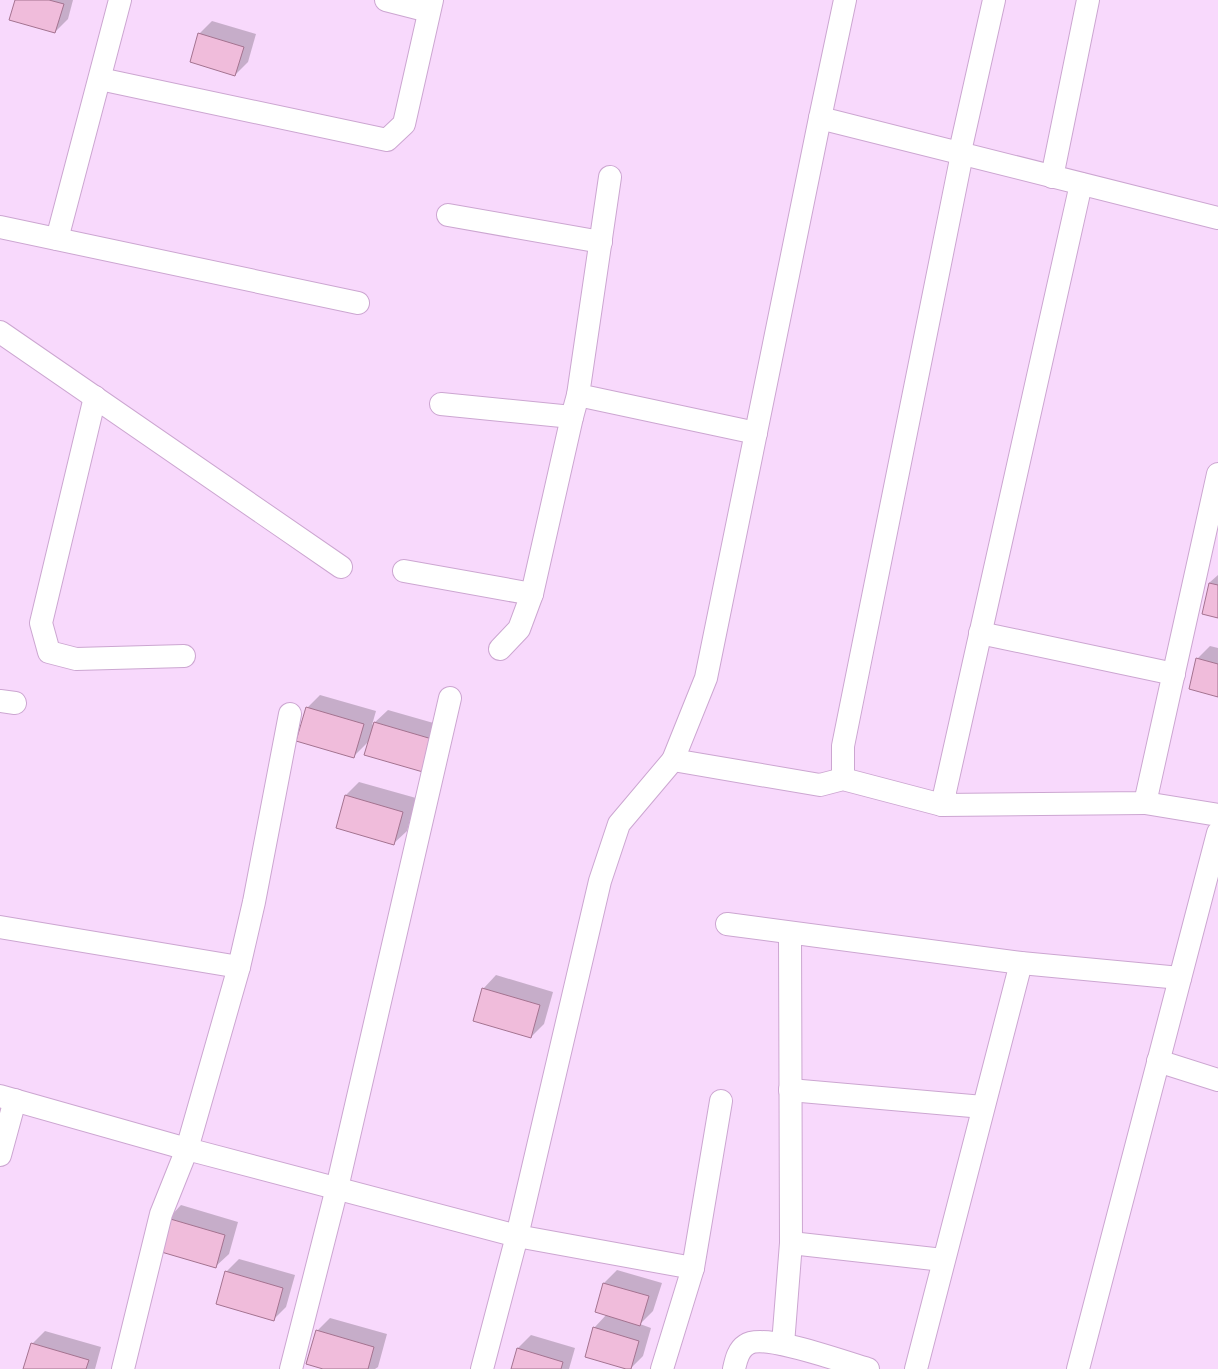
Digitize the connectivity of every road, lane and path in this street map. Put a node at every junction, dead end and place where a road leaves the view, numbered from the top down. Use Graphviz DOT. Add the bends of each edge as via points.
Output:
graph roads {
  1 [pos="120,0"];
  2 [pos="386,0"];
  3 [pos="845,0"];
  4 [pos="994,0"];
  5 [pos="1088,0"];
  6 [pos="431,5"];
  7 [pos="100,79"];
  8 [pos="820,118"];
  9 [pos="962,154"];
  10 [pos="610,176"];
  11 [pos="1052,177"];
  12 [pos="1082,184"];
  13 [pos="448,215"];
  14 [pos="1217,215"];
  15 [pos="0,227"];
  16 [pos="57,239"];
  17 [pos="600,242"];
  18 [pos="358,303"];
  19 [pos="0,332"];
  20 [pos="578,396"];
  21 [pos="95,397"];
  22 [pos="441,404"];
  23 [pos="572,417"];
  24 [pos="756,433"];
  25 [pos="1218,474"];
  26 [pos="342,567"];
  27 [pos="404,571"];
  28 [pos="532,594"];
  29 [pos="980,633"];
  30 [pos="500,649"];
  31 [pos="184,656"];
  32 [pos="1174,674"];
  33 [pos="450,698"];
  34 [pos="290,714"];
  35 [pos="673,760"];
  36 [pos="843,779"];
  37 [pos="1145,804"];
  38 [pos="942,805"];
  39 [pos="1218,815"];
  40 [pos="1218,832"];
  41 [pos="727,924"];
  42 [pos="0,927"];
  43 [pos="790,933"];
  44 [pos="1021,963"];
  45 [pos="239,968"];
  46 [pos="1180,978"];
  47 [pos="1158,1061"];
  48 [pos="1218,1080"];
  49 [pos="790,1090"];
  50 [pos="8,1098"];
  51 [pos="721,1101"];
  52 [pos="983,1107"];
  53 [pos="187,1149"];
  54 [pos="0,1155"];
  55 [pos="337,1188"];
  56 [pos="517,1236"];
  57 [pos="790,1243"];
  58 [pos="943,1260"];
  59 [pos="693,1268"];
  60 [pos="783,1344"];
  61 [pos="123,1369"];
  62 [pos="291,1369"];
  63 [pos="482,1369"];
  64 [pos="662,1369"];
  65 [pos="734,1369"];
  66 [pos="868,1369"];
  67 [pos="916,1369"];
  68 [pos="1078,1369"];
  1 -- 7 [label="street"];
  2 -- 6 [label="street"];
  3 -- 8 [label="street"];
  4 -- 9 [label="street" via="961,147"];
  5 -- 11 [label="street"];
  6 -- 7 [label="street" via="404,124 387,140"];
  7 -- 16 [label="street"];
  8 -- 9 [label="street"];
  8 -- 24 [label="street"];
  9 -- 11 [label="street"];
  9 -- 36 [label="street" via="843,746"];
  10 -- 17 [label="street"];
  11 -- 12 [label="street"];
  12 -- 14 [label="street"];
  12 -- 29 [label="street"];
  13 -- 17 [label="street"];
  15 -- 16 [label="street"];
  16 -- 18 [label="street"];
  17 -- 20 [label="street"];
  19 -- 21 [label="street"];
  20 -- 23 [label="street"];
  20 -- 24 [label="street"];
  21 -- 26 [label="street"];
  21 -- 31 [label="street" via="41,623 49,652 76,659"];
  22 -- 23 [label="street"];
  23 -- 28 [label="street"];
  24 -- 35 [label="street" via="706,678"];
  25 -- 32 [label="street"];
  27 -- 28 [label="street"];
  28 -- 30 [label="street" via="519,629"];
  29 -- 32 [label="street"];
  29 -- 38 [label="street"];
  32 -- 37 [label="street"];
  33 -- 55 [label="street"];
  34 -- 45 [label="street" via="256,894"];
  35 -- 36 [label="street" via="820,785"];
  35 -- 56 [label="street" via="619,824 600,881"];
  36 -- 38 [label="street"];
  37 -- 38 [label="street"];
  37 -- 39 [label="street"];
  40 -- 46 [label="street"];
  41 -- 43 [label="street"];
  42 -- 45 [label="street"];
  43 -- 44 [label="street"];
  43 -- 49 [label="street"];
  44 -- 46 [label="street"];
  44 -- 52 [label="street"];
  45 -- 53 [label="street"];
  46 -- 47 [label="street"];
  47 -- 48 [label="street"];
  47 -- 68 [label="street"];
  49 -- 52 [label="street"];
  49 -- 57 [label="street"];
  50 -- 53 [label="street"];
  50 -- 54 [label="street"];
  51 -- 59 [label="street"];
  52 -- 58 [label="street"];
  53 -- 55 [label="street"];
  53 -- 61 [label="street" via="161,1214"];
  55 -- 56 [label="street"];
  55 -- 62 [label="street"];
  56 -- 59 [label="street"];
  56 -- 63 [label="street"];
  57 -- 58 [label="street"];
  57 -- 60 [label="street"];
  58 -- 67 [label="street"];
  59 -- 64 [label="street"];
  60 -- 65 [label="street" via="746,1344 737,1355"];
  60 -- 66 [label="street"];
}
